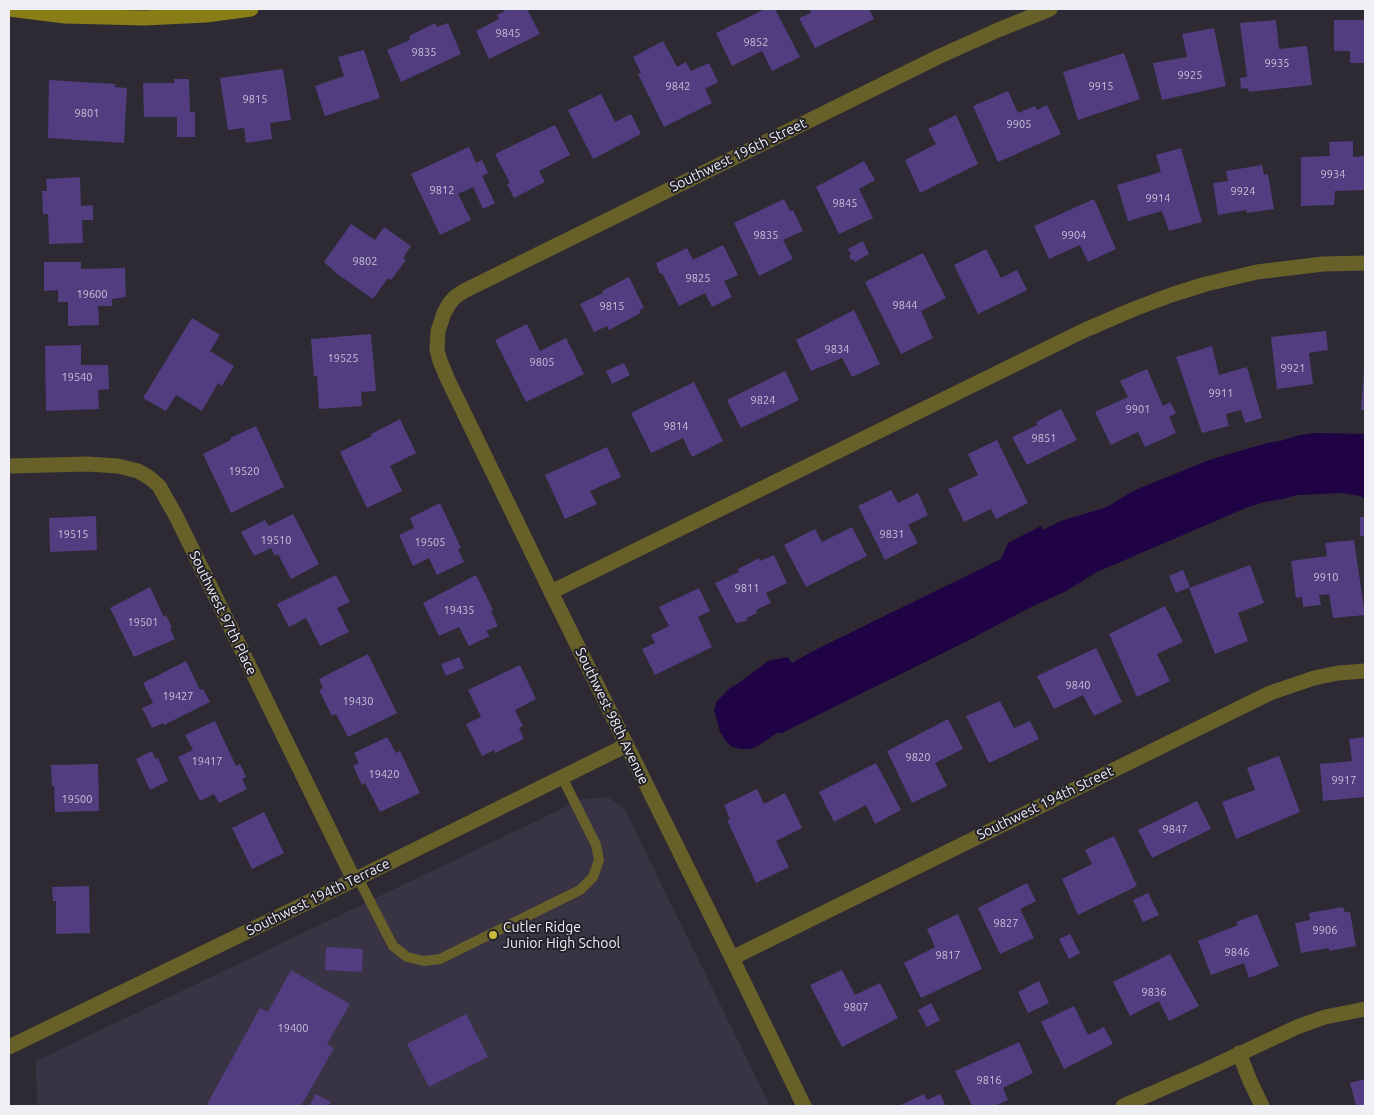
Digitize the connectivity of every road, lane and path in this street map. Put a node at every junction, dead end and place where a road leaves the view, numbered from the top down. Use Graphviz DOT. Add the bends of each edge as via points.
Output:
graph roads {
  1 [pos="9,9"];
  2 [pos="250,9"];
  3 [pos="1050,9"];
  4 [pos="1365,263"];
  5 [pos="441,321"];
  6 [pos="9,466"];
  7 [pos="550,592"];
  8 [pos="1365,671"];
  9 [pos="627,745"];
  10 [pos="562,777"];
  11 [pos="356,879"];
  12 [pos="732,958"];
  13 [pos="1365,1009"];
  14 [pos="9,1047"];
  15 [pos="1239,1053"];
  16 [pos="804,1106"];
  17 [pos="1123,1106"];
  18 [pos="1262,1106"];
  1 -- 2 [label="street" via="64,16 144,18 187,17"];
  3 -- 5 [label="street, Southwest 196th Street" via="938,57 479,283 455,297"];
  4 -- 7 [label="street" via="1257,272 1206,284 1134,309"];
  5 -- 7 [label="street, Southwest 98th Avenue" via="437,340 440,361"];
  6 -- 11 [label="street, Southwest 97th Place" via="118,466 138,471 159,486"];
  7 -- 9 [label="street, Southwest 98th Avenue"];
  8 -- 12 [label="street, Southwest 194th Street" via="1314,678 1270,694"];
  9 -- 10 [label="street, Southwest 194th Terrace"];
  9 -- 12 [label="street, Southwest 98th Avenue"];
  10 -- 11 [label="street, Southwest 194th Terrace"];
  10 -- 11 [label="lane" via="596,845 599,860 593,877 580,890 554,903 440,959 424,961 407,957 392,946"];
  11 -- 14 [label="street, Southwest 194th Terrace"];
  12 -- 16 [label="street, Southwest 98th Avenue"];
  13 -- 15 [label="street" via="1297,1026"];
  15 -- 17 [label="street"];
  15 -- 18 [label="street"];
}
